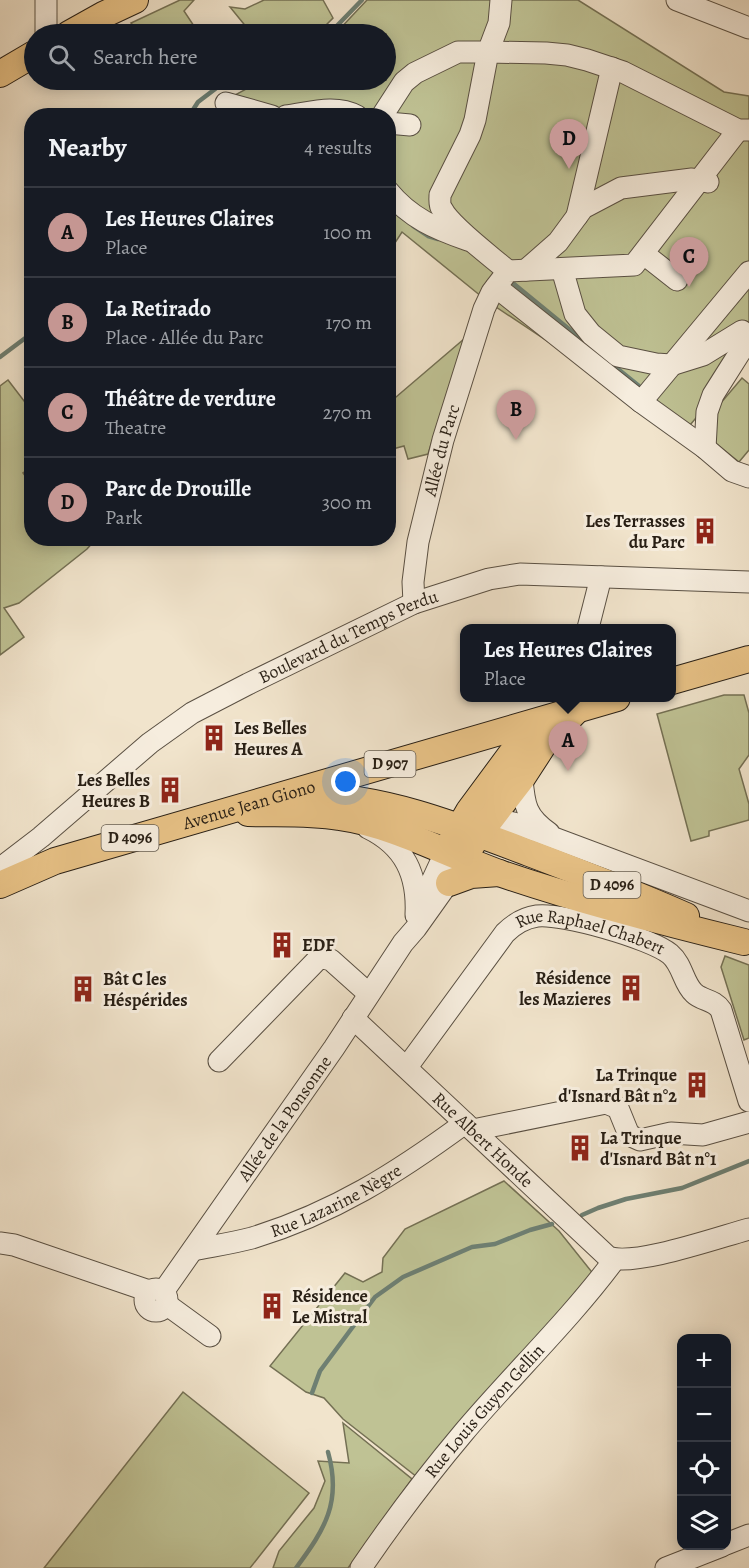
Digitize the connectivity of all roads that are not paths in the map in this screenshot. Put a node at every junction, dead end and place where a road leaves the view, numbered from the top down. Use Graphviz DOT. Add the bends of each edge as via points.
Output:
graph roads {
  1 [pos="46,0"];
  2 [pos="135,0"];
  3 [pos="501,0"];
  4 [pos="677,0"];
  5 [pos="706,0"];
  6 [pos="749,17"];
  7 [pos="46,24"];
  8 [pos="87,24"];
  9 [pos="749,28"];
  10 [pos="488,52"];
  11 [pos="24,60"];
  12 [pos="612,68"];
  13 [pos="0,74"];
  14 [pos="226,103"];
  15 [pos="244,108"];
  16 [pos="390,108"];
  17 [pos="396,119"];
  18 [pos="410,125"];
  19 [pos="744,130"];
  20 [pos="705,181"];
  21 [pos="396,199"];
  22 [pos="577,216"];
  23 [pos="476,243"];
  24 [pos="644,254"];
  25 [pos="562,269"];
  26 [pos="749,272"];
  27 [pos="677,280"];
  28 [pos="504,282"];
  29 [pos="717,310"];
  30 [pos="746,335"];
  31 [pos="671,365"];
  32 [pos="641,402"];
  33 [pos="705,448"];
  34 [pos="749,477"];
  35 [pos="602,577"];
  36 [pos="749,582"];
  37 [pos="414,603"];
  38 [pos="589,624"];
  39 [pos="749,658"];
  40 [pos="676,680"];
  41 [pos="584,704"];
  42 [pos="538,728"];
  43 [pos="522,778"];
  44 [pos="276,797"];
  45 [pos="249,813"];
  46 [pos="207,817"];
  47 [pos="349,819"];
  48 [pos="36,831"];
  49 [pos="466,837"];
  50 [pos="562,842"];
  51 [pos="2,866"];
  52 [pos="502,873"];
  53 [pos="449,883"];
  54 [pos="749,911"];
  55 [pos="416,915"];
  56 [pos="403,943"];
  57 [pos="746,943"];
  58 [pos="369,994"];
  59 [pos="353,1018"];
  60 [pos="219,1061"];
  61 [pos="406,1067"];
  62 [pos="749,1101"];
  63 [pos="749,1122"];
  64 [pos="469,1127"];
  65 [pos="749,1229"];
  66 [pos="0,1243"];
  67 [pos="0,1249"];
  68 [pos="194,1250"];
  69 [pos="615,1259"];
  70 [pos="156,1297"];
  71 [pos="210,1336"];
  72 [pos="749,1535"];
  73 [pos="731,1542"];
  74 [pos="710,1550"];
  75 [pos="361,1568"];
  76 [pos="666,1568"];
  1 -- 7 [label="street"];
  2 -- 8 [label="main road"];
  3 -- 10 [label="street" via="499,23"];
  4 -- 9 [label="street"];
  5 -- 6 [label="street"];
  10 -- 12 [label="street" via="567,55"];
  10 -- 16 [label="street" via="458,52 415,73 404,82"];
  10 -- 23 [label="street" via="470,135 440,195 444,213"];
  11 -- 13 [label="main road"];
  12 -- 19 [label="street"];
  12 -- 22 [label="street"];
  14 -- 15 [label="street"];
  17 -- 18 [label="street"];
  19 -- 20 [label="street"];
  20 -- 22 [label="street" via="692,179 621,188 583,208"];
  20 -- 24 [label="street"];
  21 -- 23 [label="street" via="425,223"];
  22 -- 28 [label="street" via="558,242"];
  23 -- 28 [label="street"];
  24 -- 25 [label="street" via="629,266"];
  24 -- 27 [label="street"];
  25 -- 28 [label="street"];
  25 -- 31 [label="street" via="573,309 591,334 618,356"];
  26 -- 29 [label="street"];
  28 -- 32 [label="street"];
  28 -- 37 [label="street, Allée du Parc" via="467,361 436,465 418,542"];
  29 -- 30 [label="street"];
  29 -- 31 [label="street"];
  30 -- 31 [label="street"];
  30 -- 33 [label="street" via="713,395 707,412"];
  31 -- 32 [label="street"];
  32 -- 33 [label="street"];
  33 -- 34 [label="street" via="732,471"];
  35 -- 36 [label="street, Boulevard du Temps Perdu"];
  35 -- 37 [label="street, Boulevard du Temps Perdu" via="510,575"];
  35 -- 38 [label="street"];
  37 -- 51 [label="street, Boulevard du Temps Perdu" via="184,718"];
  39 -- 40 [label="main road"];
  41 -- 42 [label="main road, D 907"];
  42 -- 43 [label="main road, D 907"];
  42 -- 44 [label="main road, Avenue Jean Giono / D 907"];
  42 -- 49 [label="main road, D 907" via="520,742"];
  43 -- 49 [label="main road, D 907"];
  43 -- 50 [label="street" via="529,814"];
  44 -- 46 [label="main road, Avenue Jean Giono / D 4096"];
  44 -- 49 [label="main road, D 4096" via="362,800 412,810"];
  45 -- 46 [label="main road, D 4096"];
  45 -- 47 [label="main road, D 4096"];
  45 -- 49 [label="main road" via="297,807 347,809 435,834"];
  46 -- 51 [label="main road, Avenue Jean Giono / D 4096" via="55,861"];
  47 -- 49 [label="main road, D 4096" via="394,831"];
  47 -- 55 [label="street" via="380,834 405,859 416,889"];
  48 -- 51 [label="street" via="34,828"];
  49 -- 50 [label="street" via="514,824"];
  49 -- 52 [label="main road, D 4096"];
  49 -- 53 [label="street, Allée de la Ponsonne"];
  49 -- 55 [label="street, Allée de la Ponsonne"];
  49 -- 57 [label="main road, D 4096" via="654,902"];
  50 -- 54 [label="street"];
  52 -- 53 [label="main road" via="471,875"];
  52 -- 57 [label="main road, D 4096" via="613,909"];
  53 -- 56 [label="street, Allée de la Ponsonne"];
  55 -- 56 [label="street, Allée de la Ponsonne"];
  56 -- 58 [label="street, Allée de la Ponsonne"];
  58 -- 59 [label="street, Allée de la Ponsonne"];
  58 -- 60 [label="street" via="331,960 320,957"];
  59 -- 61 [label="street, Rue Albert Honde"];
  59 -- 68 [label="street, Allée de la Ponsonne"];
  61 -- 62 [label="street, Rue Raphael Chabert" via="505,933 527,918 544,916 619,933 668,953 693,993 715,1003 720,1010"];
  61 -- 64 [label="street, Rue Albert Honde"];
  63 -- 64 [label="street" via="707,1134 675,1133 640,1140 629,1135 618,1108 606,1103"];
  64 -- 68 [label="street, Rue Lazarine Nègre" via="330,1208 251,1238"];
  64 -- 69 [label="street, Rue Albert Honde" via="601,1252"];
  65 -- 69 [label="street" via="635,1260"];
  66 -- 70 [label="street"];
  67 -- 70 [label="street"];
  68 -- 70 [label="street, Allée de la Ponsonne"];
  69 -- 75 [label="street, Rue Louis Guyon Gellin" via="471,1423"];
  70 -- 71 [label="street"];
  72 -- 73 [label="street"];
  74 -- 76 [label="street"];
}
